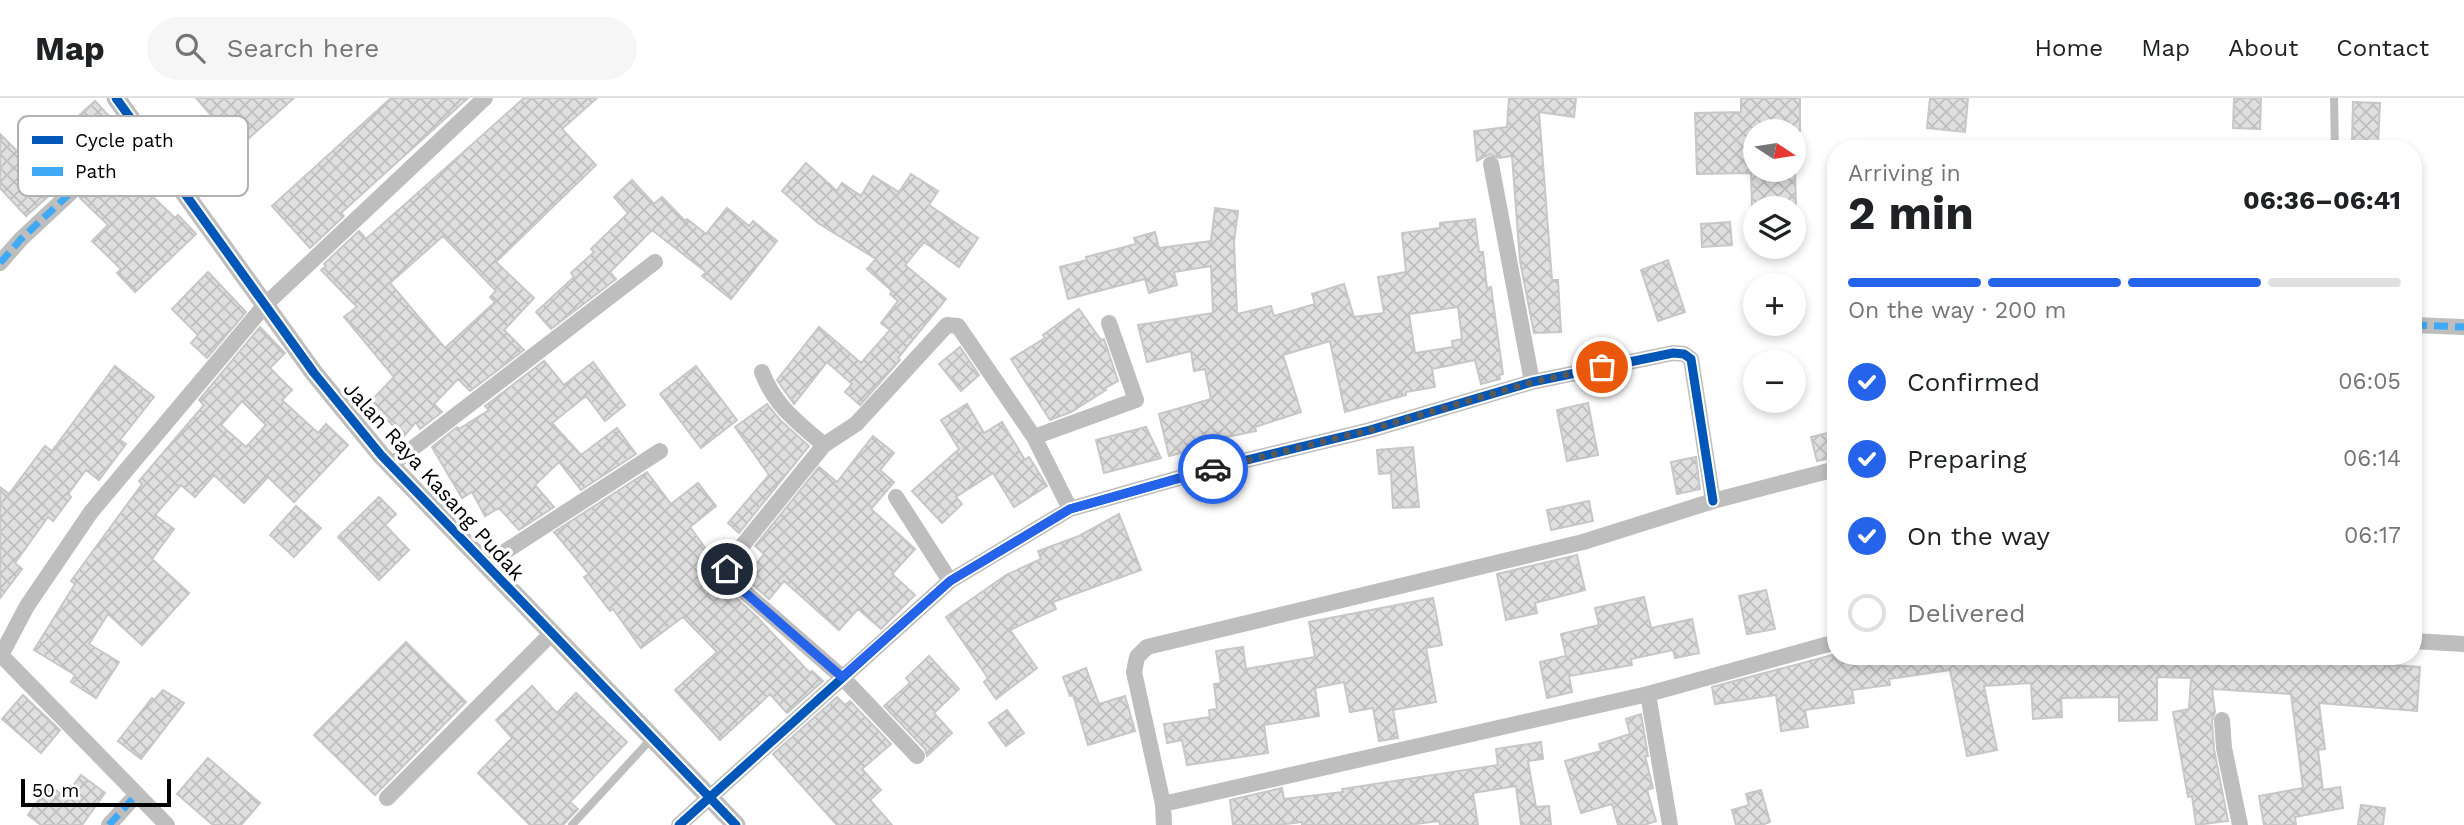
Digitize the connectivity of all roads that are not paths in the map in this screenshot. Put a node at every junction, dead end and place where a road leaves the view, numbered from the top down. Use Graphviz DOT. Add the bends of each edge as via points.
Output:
graph roads {
  1 [pos="116,98"];
  2 [pos="485,98"];
  3 [pos="2334,98"];
  4 [pos="129,116"];
  5 [pos="2335,140"];
  6 [pos="1491,164"];
  7 [pos="67,196"];
  8 [pos="187,196"];
  9 [pos="655,262"];
  10 [pos="0,263"];
  11 [pos="265,305"];
  12 [pos="1109,323"];
  13 [pos="2422,325"];
  14 [pos="2464,327"];
  15 [pos="762,372"];
  16 [pos="1532,382"];
  17 [pos="1034,437"];
  18 [pos="824,445"];
  19 [pos="660,451"];
  20 [pos="391,464"];
  21 [pos="1827,471"];
  22 [pos="896,497"];
  23 [pos="1713,501"];
  24 [pos="1070,509"];
  25 [pos="486,564"];
  26 [pos="950,581"];
  27 [pos="551,634"];
  28 [pos="2422,642"];
  29 [pos="1827,644"];
  30 [pos="2464,644"];
  31 [pos="0,656"];
  32 [pos="842,677"];
  33 [pos="1648,694"];
  34 [pos="2222,720"];
  35 [pos="652,738"];
  36 [pos="917,756"];
  37 [pos="138,794"];
  38 [pos="709,796"];
  39 [pos="387,798"];
  40 [pos="1163,804"];
  41 [pos="109,825"];
  42 [pos="167,825"];
  43 [pos="572,825"];
  44 [pos="679,825"];
  45 [pos="736,825"];
  46 [pos="1164,825"];
  47 [pos="1670,825"];
  48 [pos="2240,825"];
  1 -- 4 [label="street, Jalan Raya Kasang Pudak"];
  2 -- 11 [label="street"];
  3 -- 5 [label="lane"];
  6 -- 16 [label="street"];
  7 -- 10 [label="street"];
  8 -- 11 [label="street, Jalan Raya Kasang Pudak"];
  9 -- 20 [label="street"];
  11 -- 20 [label="street, Jalan Raya Kasang Pudak" via="314,373"];
  11 -- 31 [label="street" via="91,512 27,606"];
  12 -- 17 [label="street" via="1136,400"];
  13 -- 14 [label="street"];
  15 -- 18 [label="street" via="785,412"];
  16 -- 23 [label="street" via="1684,354 1691,359"];
  16 -- 24 [label="street"];
  17 -- 18 [label="street" via="958,326 947,325 856,424"];
  17 -- 24 [label="street"];
  18 -- 32 [label="street" via="727,569 732,581"];
  19 -- 25 [label="street"];
  20 -- 25 [label="street, Jalan Raya Kasang Pudak"];
  21 -- 23 [label="street"];
  22 -- 26 [label="street"];
  23 -- 40 [label="street" via="1583,542 1147,647 1137,657 1134,672"];
  24 -- 26 [label="street"];
  25 -- 27 [label="street, Jalan Raya Kasang Pudak"];
  26 -- 32 [label="street"];
  27 -- 35 [label="street, Jalan Raya Kasang Pudak"];
  27 -- 39 [label="street"];
  28 -- 30 [label="street"];
  29 -- 33 [label="street"];
  31 -- 37 [label="street"];
  32 -- 36 [label="street"];
  32 -- 38 [label="street"];
  33 -- 40 [label="street"];
  33 -- 47 [label="street"];
  34 -- 48 [label="street"];
  35 -- 38 [label="street, Jalan Raya Kasang Pudak"];
  35 -- 43 [label="lane"];
  37 -- 41 [label="street"];
  37 -- 42 [label="street"];
  38 -- 44 [label="street"];
  38 -- 45 [label="street, Jalan Raya Kasang Pudak"];
  40 -- 46 [label="street"];
}
